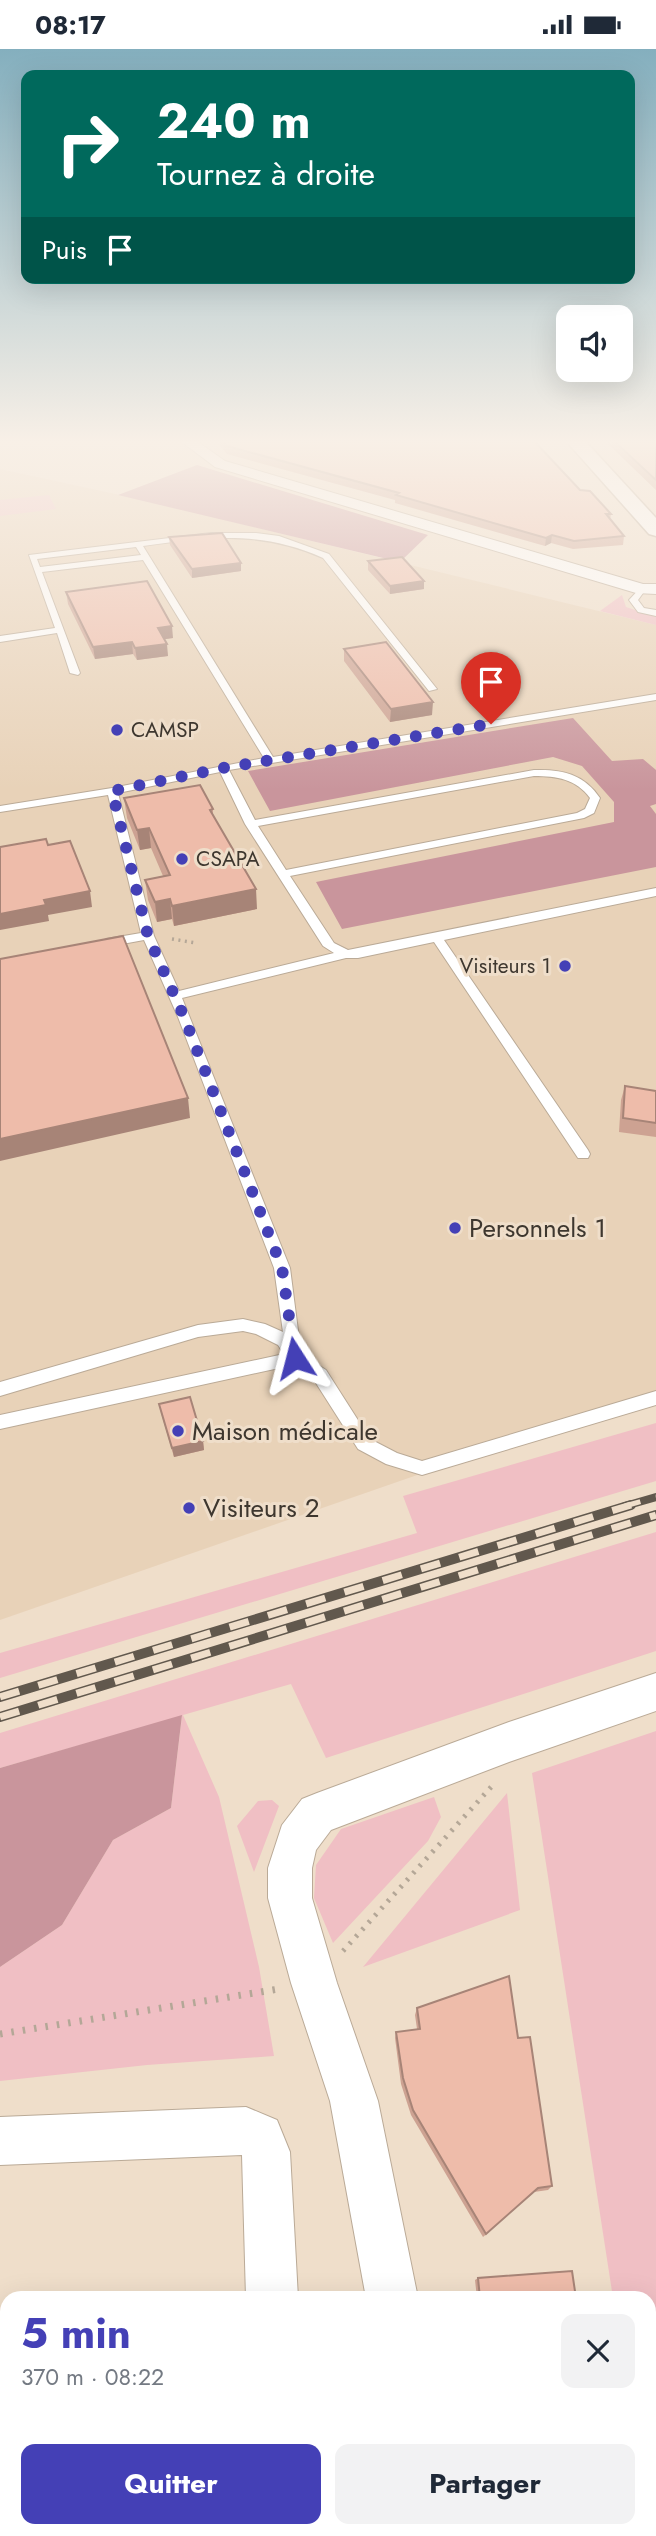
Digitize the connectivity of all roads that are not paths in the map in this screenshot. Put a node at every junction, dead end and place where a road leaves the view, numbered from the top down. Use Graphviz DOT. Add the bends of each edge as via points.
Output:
graph roads {
  1 [pos="32,558"];
  2 [pos="136,558"];
  3 [pos="146,558"];
  4 [pos="328,558"];
  5 [pos="543,558"];
  6 [pos="37,570"];
  7 [pos="649,589"];
  8 [pos="656,613"];
  9 [pos="60,631"];
  10 [pos="0,639"];
  11 [pos="75,673"];
  12 [pos="432,689"];
  13 [pos="656,697"];
  14 [pos="270,760"];
  15 [pos="223,768"];
  16 [pos="112,791"];
  17 [pos="0,809"];
  18 [pos="251,824"];
  19 [pos="283,874"];
  20 [pos="656,892"];
  21 [pos="148,936"];
  22 [pos="438,938"];
  23 [pos="94,946"];
  24 [pos="346,954"];
  25 [pos="175,996"];
  26 [pos="583,1154"];
  27 [pos="295,1358"];
  28 [pos="0,1389"];
  29 [pos="656,1398"];
  30 [pos="0,1422"];
  31 [pos="656,1692"];
  32 [pos="0,2141"];
  33 [pos="272,2291"];
  34 [pos="391,2291"];
  1 -- 6 [label="lane"];
  2 -- 6 [label="lane"];
  3 -- 14 [label="lane"];
  4 -- 12 [label="lane"];
  5 -- 7 [label="street"];
  6 -- 9 [label="lane"];
  7 -- 8 [label="lane" via="634,600 641,610"];
  9 -- 10 [label="lane"];
  9 -- 11 [label="lane"];
  13 -- 14 [label="lane"];
  14 -- 15 [label="lane"];
  15 -- 16 [label="lane"];
  15 -- 18 [label="lane"];
  16 -- 17 [label="lane"];
  16 -- 21 [label="lane"];
  18 -- 19 [label="lane"];
  18 -- 19 [label="lane" via="534,773 571,777 595,798 590,811 580,816"];
  19 -- 24 [label="lane" via="329,946"];
  20 -- 22 [label="lane"];
  21 -- 23 [label="lane"];
  21 -- 25 [label="lane"];
  22 -- 24 [label="lane"];
  22 -- 26 [label="lane"];
  24 -- 25 [label="lane"];
  25 -- 27 [label="lane" via="282,1268"];
  27 -- 28 [label="lane" via="284,1340 259,1328 221,1326"];
  27 -- 29 [label="lane" via="320,1375 364,1444 422,1468"];
  27 -- 30 [label="lane"];
  31 -- 34 [label="street" via="317,1814 297,1840 290,1868 290,1898 354,2101"];
  32 -- 33 [label="street" via="246,2131 260,2137 266,2152"];
}
